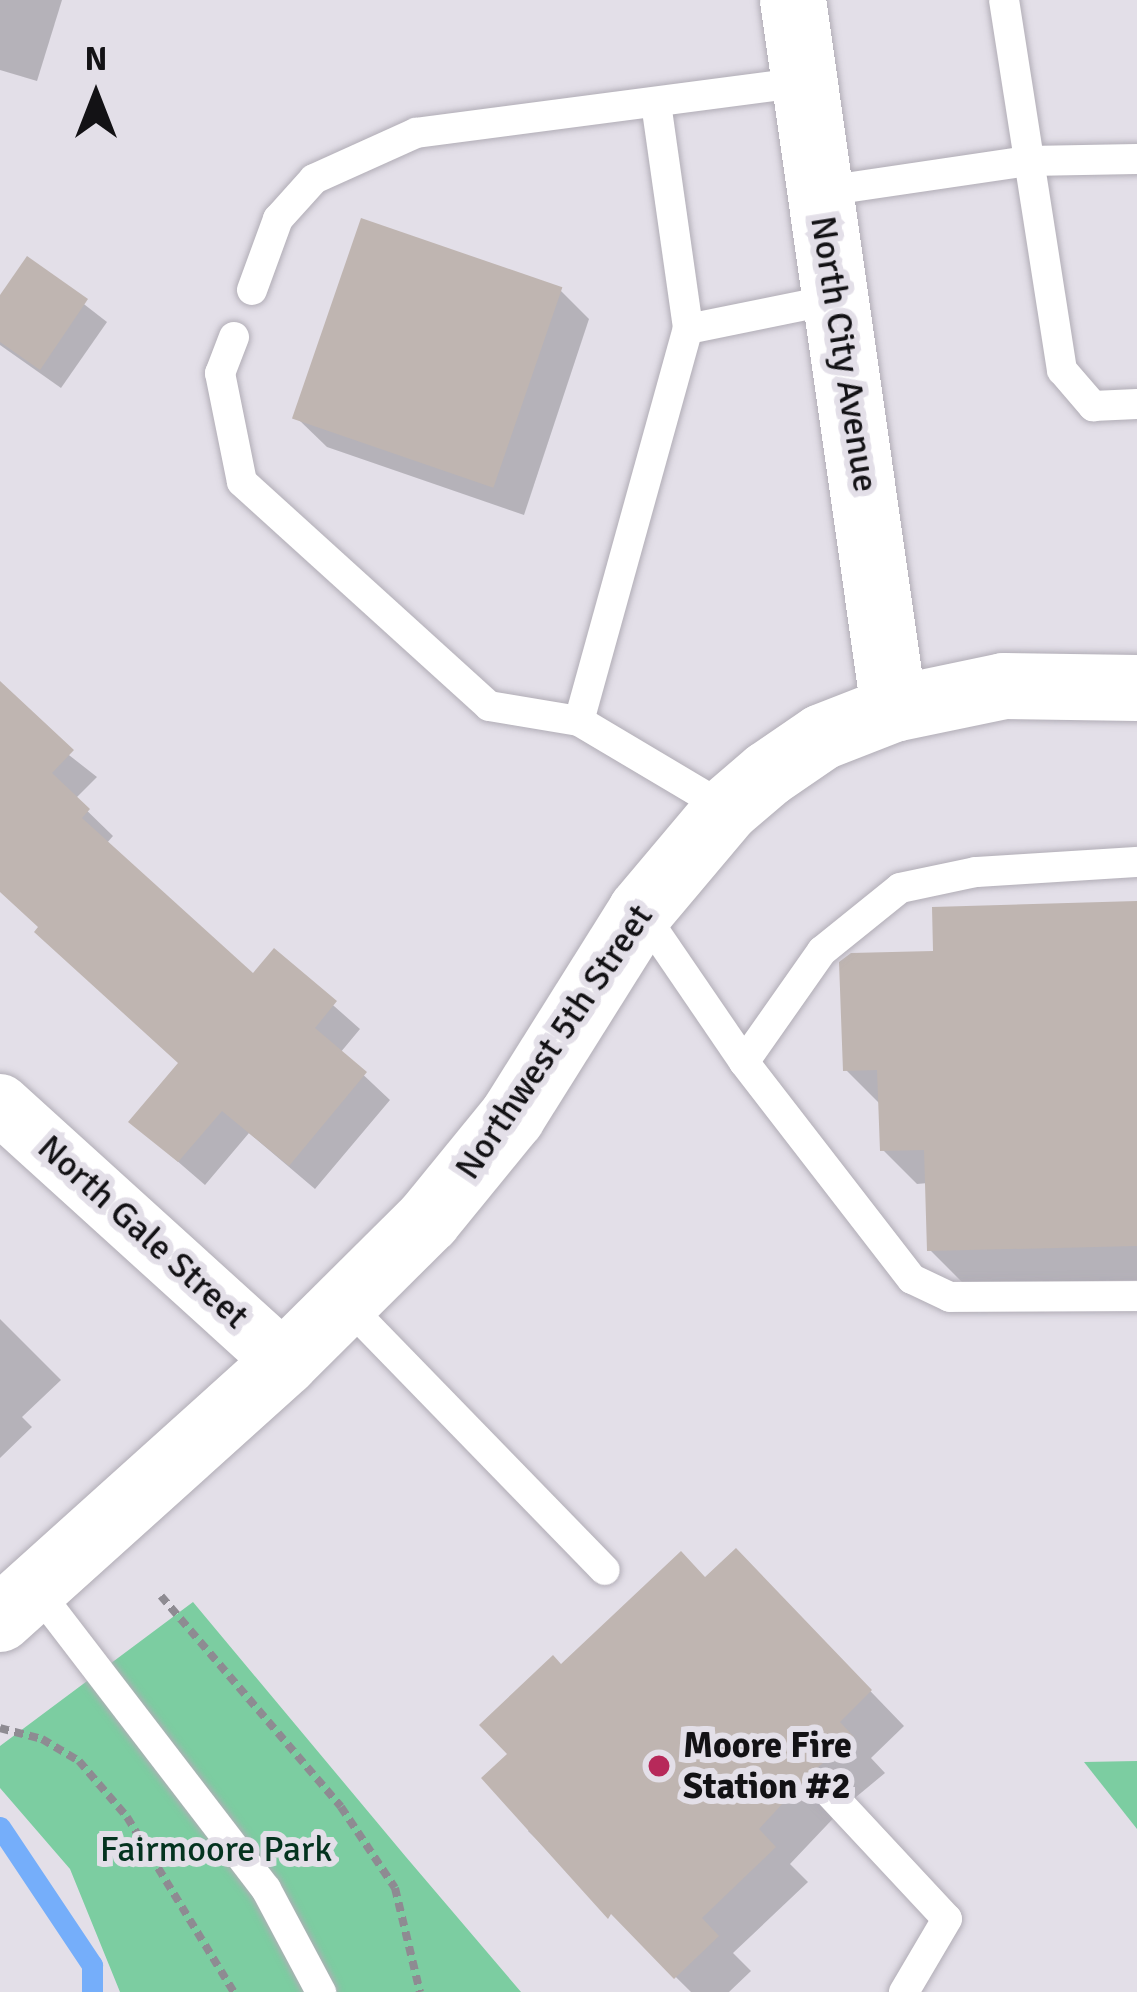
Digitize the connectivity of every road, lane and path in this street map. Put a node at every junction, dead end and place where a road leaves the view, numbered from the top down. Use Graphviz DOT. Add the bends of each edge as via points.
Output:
graph roads {
  1 [pos="793,0"];
  2 [pos="1004,0"];
  3 [pos="804,82"];
  4 [pos="656,103"];
  5 [pos="1137,159"];
  6 [pos="1029,160"];
  7 [pos="818,192"];
  8 [pos="252,290"];
  9 [pos="836,299"];
  10 [pos="688,329"];
  11 [pos="234,337"];
  12 [pos="1137,404"];
  13 [pos="1137,688"];
  14 [pos="894,709"];
  15 [pos="579,721"];
  16 [pos="727,809"];
  17 [pos="1137,862"];
  18 [pos="641,911"];
  19 [pos="744,1062"];
  20 [pos="0,1104"];
  21 [pos="1137,1296"];
  22 [pos="346,1304"];
  23 [pos="285,1361"];
  24 [pos="605,1570"];
  25 [pos="161,1596"];
  26 [pos="17,1604"];
  27 [pos="0,1728"];
  28 [pos="824,1787"];
  29 [pos="234,1992"];
  30 [pos="321,1992"];
  31 [pos="420,1992"];
  32 [pos="904,1992"];
  1 -- 3 [label="street, North City Avenue"];
  2 -- 6 [label="lane"];
  3 -- 4 [label="lane"];
  3 -- 7 [label="street, North City Avenue"];
  4 -- 8 [label="lane" via="416,134 314,178 278,219"];
  4 -- 10 [label="lane"];
  5 -- 6 [label="lane"];
  6 -- 7 [label="lane"];
  6 -- 12 [label="lane" via="1062,370 1093,406"];
  7 -- 9 [label="street, North City Avenue"];
  9 -- 10 [label="lane"];
  9 -- 14 [label="street, North City Avenue"];
  10 -- 15 [label="lane"];
  11 -- 15 [label="lane" via="220,373 242,482 489,706"];
  13 -- 14 [label="street, Northwest 5th Street" via="1004,686"];
  14 -- 16 [label="street, Northwest 5th Street" via="822,737"];
  15 -- 16 [label="lane"];
  16 -- 18 [label="street, Northwest 5th Street"];
  17 -- 19 [label="lane" via="976,872 900,888 822,951"];
  18 -- 19 [label="lane"];
  18 -- 22 [label="street, Northwest 5th Street" via="512,1117"];
  19 -- 21 [label="lane" via="912,1280 950,1298"];
  20 -- 23 [label="street, North Gale Street"];
  22 -- 23 [label="street, Northwest 5th Street"];
  22 -- 24 [label="lane"];
  23 -- 26 [label="street, Northwest 5th Street"];
  25 -- 31 [label="path" via="341,1807 384,1872"];
  26 -- 30 [label="lane" via="266,1889"];
  27 -- 29 [label="path" via="42,1738 79,1761 127,1817"];
  28 -- 32 [label="lane" via="947,1919"];
}
